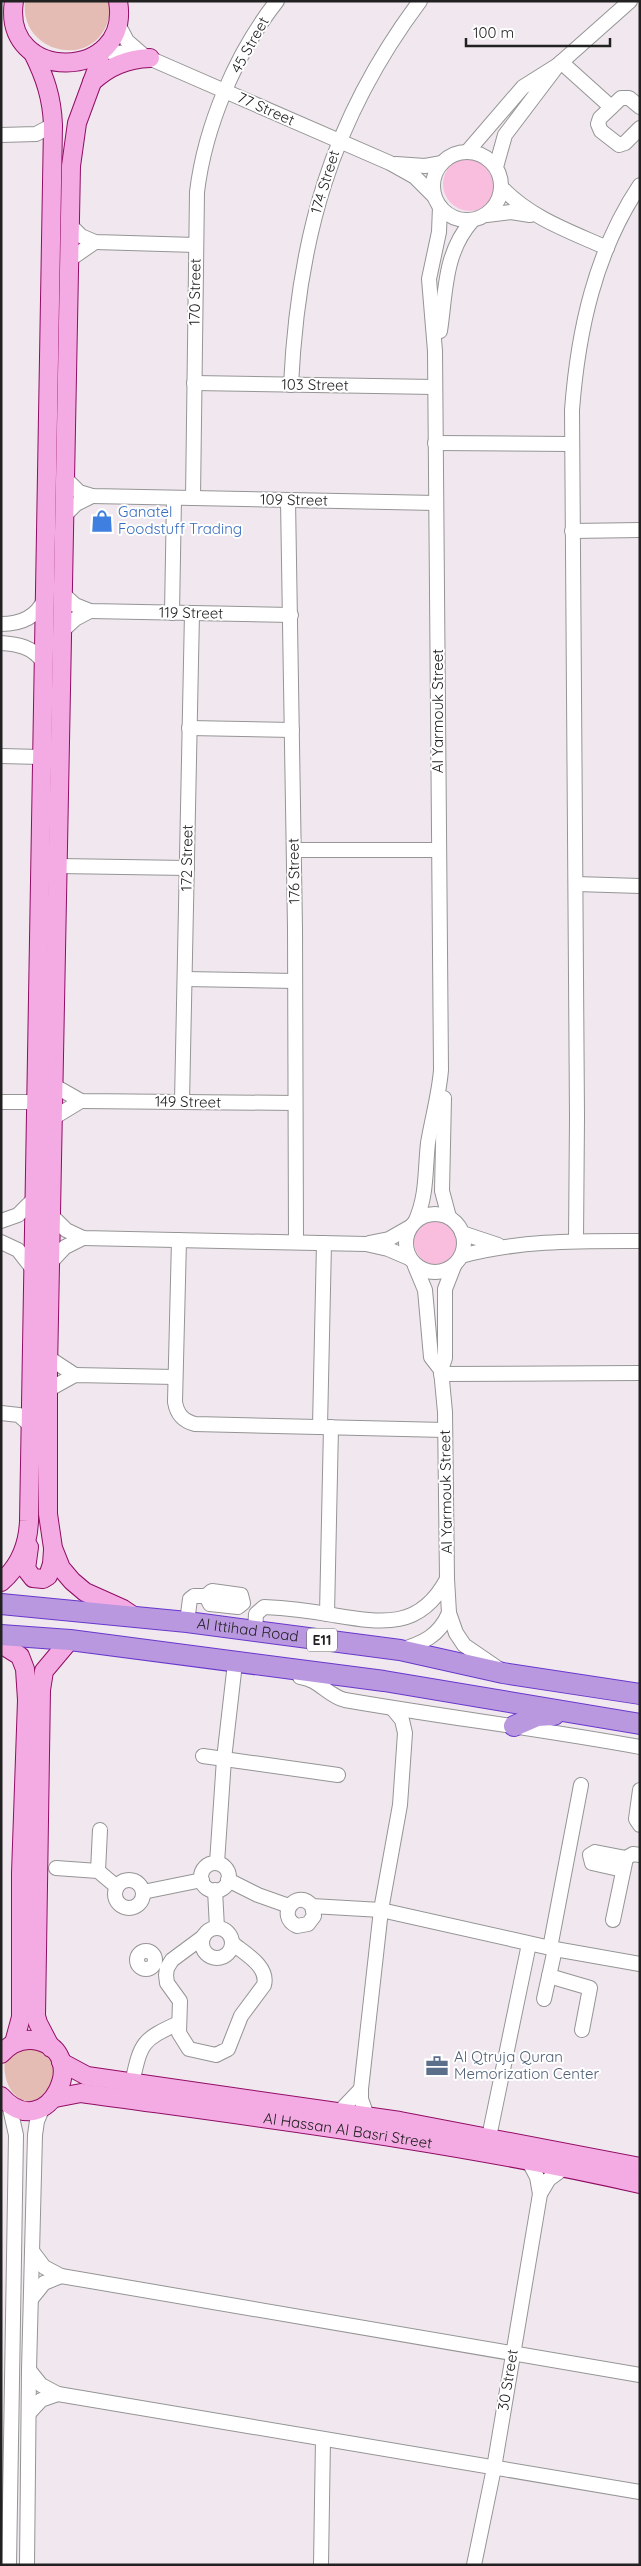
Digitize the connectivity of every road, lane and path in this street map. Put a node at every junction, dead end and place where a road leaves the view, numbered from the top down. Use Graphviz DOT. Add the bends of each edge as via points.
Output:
graph roads {
  1 [pos="14,1"];
  2 [pos="118,1"];
  3 [pos="127,1"];
  4 [pos="277,1"];
  5 [pos="420,1"];
  6 [pos="630,1"];
  7 [pos="118,22"];
  8 [pos="1,29"];
  9 [pos="28,48"];
  10 [pos="100,52"];
  11 [pos="146,57"];
  12 [pos="560,64"];
  13 [pos="92,82"];
  14 [pos="226,91"];
  15 [pos="611,107"];
  16 [pos="640,108"];
  17 [pos="53,124"];
  18 [pos="640,128"];
  19 [pos="1,135"];
  20 [pos="30,136"];
  21 [pos="338,140"];
  22 [pos="52,148"];
  23 [pos="467,152"];
  24 [pos="390,163"];
  25 [pos="442,163"];
  26 [pos="496,166"];
  27 [pos="640,185"];
  28 [pos="502,188"];
  29 [pos="437,201"];
  30 [pos="487,215"];
  31 [pos="536,216"];
  32 [pos="472,221"];
  33 [pos="70,225"];
  34 [pos="94,242"];
  35 [pos="196,245"];
  36 [pos="606,248"];
  37 [pos="69,260"];
  38 [pos="436,351"];
  39 [pos="194,383"];
  40 [pos="292,385"];
  41 [pos="435,387"];
  42 [pos="436,443"];
  43 [pos="571,444"];
  44 [pos="65,478"];
  45 [pos="92,496"];
  46 [pos="174,498"];
  47 [pos="193,498"];
  48 [pos="288,500"];
  49 [pos="46,501"];
  50 [pos="436,503"];
  51 [pos="64,509"];
  52 [pos="640,530"];
  53 [pos="572,531"];
  54 [pos="63,594"];
  55 [pos="44,600"];
  56 [pos="90,611"];
  57 [pos="172,613"];
  58 [pos="192,613"];
  59 [pos="291,615"];
  60 [pos="1,624"];
  61 [pos="62,631"];
  62 [pos="1,644"];
  63 [pos="43,662"];
  64 [pos="189,728"];
  65 [pos="292,730"];
  66 [pos="1,756"];
  67 [pos="41,757"];
  68 [pos="41,787"];
  69 [pos="59,788"];
  70 [pos="294,850"];
  71 [pos="439,850"];
  72 [pos="58,866"];
  73 [pos="187,868"];
  74 [pos="576,884"];
  75 [pos="640,886"];
  76 [pos="184,979"];
  77 [pos="295,981"];
  78 [pos="441,1070"];
  79 [pos="35,1084"];
  80 [pos="54,1085"];
  81 [pos="81,1101"];
  82 [pos="1,1102"];
  83 [pos="35,1102"];
  84 [pos="182,1102"];
  85 [pos="294,1103"];
  86 [pos="53,1118"];
  87 [pos="33,1200"];
  88 [pos="52,1216"];
  89 [pos="449,1217"];
  90 [pos="1,1222"];
  91 [pos="413,1223"];
  92 [pos="462,1233"];
  93 [pos="84,1238"];
  94 [pos="179,1240"];
  95 [pos="576,1240"];
  96 [pos="640,1241"];
  97 [pos="1,1242"];
  98 [pos="296,1242"];
  99 [pos="324,1243"];
  100 [pos="366,1244"];
  101 [pos="504,1246"];
  102 [pos="458,1261"];
  103 [pos="51,1262"];
  104 [pos="412,1262"];
  105 [pos="32,1268"];
  106 [pos="49,1358"];
  107 [pos="441,1372"];
  108 [pos="640,1374"];
  109 [pos="75,1375"];
  110 [pos="175,1377"];
  111 [pos="48,1390"];
  112 [pos="30,1403"];
  113 [pos="8,1413"];
  114 [pos="30,1425"];
  115 [pos="326,1427"];
  116 [pos="446,1430"];
  117 [pos="28,1539"];
  118 [pos="53,1548"];
  119 [pos="447,1579"];
  120 [pos="1,1582"];
  121 [pos="1,1604"];
  122 [pos="260,1608"];
  123 [pos="449,1613"];
  124 [pos="327,1614"];
  125 [pos="137,1619"];
  126 [pos="187,1622"];
  127 [pos="256,1631"];
  128 [pos="1,1635"];
  129 [pos="70,1640"];
  130 [pos="1,1644"];
  131 [pos="400,1650"];
  132 [pos="235,1663"];
  133 [pos="266,1666"];
  134 [pos="503,1673"];
  135 [pos="638,1693"];
  136 [pos="393,1709"];
  137 [pos="589,1714"];
  138 [pos="426,1715"];
  139 [pos="640,1724"];
  140 [pos="514,1726"];
  141 [pos="405,1733"];
  142 [pos="640,1747"];
  143 [pos="203,1756"];
  144 [pos="224,1759"];
  145 [pos="338,1775"];
  146 [pos="581,1785"];
  147 [pos="640,1790"];
  148 [pos="640,1825"];
  149 [pos="100,1830"];
  150 [pos="630,1861"];
  151 [pos="217,1863"];
  152 [pos="56,1868"];
  153 [pos="98,1871"];
  154 [pos="202,1880"];
  155 [pos="228,1880"];
  156 [pos="117,1887"];
  157 [pos="215,1890"];
  158 [pos="143,1892"];
  159 [pos="289,1906"];
  160 [pos="312,1906"];
  161 [pos="381,1910"];
  162 [pos="613,1920"];
  163 [pos="217,1928"];
  164 [pos="203,1937"];
  165 [pos="232,1943"];
  166 [pos="529,1944"];
  167 [pos="552,1948"];
  168 [pos="155,1957"];
  169 [pos="172,1960"];
  170 [pos="640,1964"];
  171 [pos="549,1976"];
  172 [pos="544,1999"];
  173 [pos="179,2023"];
  174 [pos="582,2030"];
  175 [pos="50,2048"];
  176 [pos="5,2050"];
  177 [pos="61,2062"];
  178 [pos="132,2083"];
  179 [pos="361,2089"];
  180 [pos="5,2100"];
  181 [pos="49,2102"];
  182 [pos="339,2112"];
  183 [pos="368,2116"];
  184 [pos="489,2137"];
  185 [pos="529,2162"];
  186 [pos="640,2167"];
  187 [pos="564,2168"];
  188 [pos="640,2172"];
  189 [pos="607,2176"];
  190 [pos="640,2184"];
  191 [pos="540,2194"];
  192 [pos="32,2250"];
  193 [pos="61,2276"];
  194 [pos="32,2298"];
  195 [pos="513,2354"];
  196 [pos="29,2370"];
  197 [pos="640,2375"];
  198 [pos="58,2394"];
  199 [pos="29,2414"];
  200 [pos="323,2438"];
  201 [pos="494,2468"];
  202 [pos="640,2492"];
  203 [pos="9,2565"];
  204 [pos="27,2565"];
  205 [pos="321,2565"];
  206 [pos="474,2565"];
  1 -- 9 [label="main road" via="14,21"];
  2 -- 7 [label="main road"];
  3 -- 7 [label="main road"];
  4 -- 14 [label="street, 45 Street" via="258,28"];
  5 -- 21 [label="street, 174 Street" via="375,69"];
  6 -- 12 [label="street"];
  7 -- 10 [label="main road" via="111,39"];
  7 -- 11 [label="street, 77 Street" via="127,41"];
  8 -- 9 [label="main road"];
  9 -- 10 [label="main road" via="44,59 67,64 79,63"];
  9 -- 17 [label="main road" via="47,83"];
  10 -- 11 [label="street, 77 Street"];
  10 -- 13 [label="main road"];
  11 -- 13 [label="main road" via="112,67"];
  11 -- 14 [label="street, 77 Street"];
  12 -- 15 [label="street"];
  12 -- 23 [label="street" via="523,87"];
  12 -- 26 [label="street" via="507,131"];
  13 -- 33 [label="main road" via="74,137"];
  14 -- 21 [label="street, 77 Street"];
  14 -- 35 [label="street, 170 Street" via="200,165"];
  15 -- 16 [label="street" via="625,97"];
  15 -- 18 [label="street" via="598,124 616,144 622,145"];
  17 -- 20 [label="street"];
  17 -- 22 [label="main road"];
  19 -- 20 [label="street"];
  20 -- 22 [label="street"];
  21 -- 24 [label="street, 77 Street"];
  21 -- 40 [label="street, 174 Street" via="316,212 300,286"];
  22 -- 49 [label="main road"];
  23 -- 25 [label="street" via="449,157"];
  23 -- 26 [label="street" via="483,156"];
  24 -- 25 [label="street, 77 Street" via="425,166"];
  24 -- 29 [label="street, 77 Street" via="414,177"];
  25 -- 29 [label="street" via="434,178"];
  26 -- 28 [label="street"];
  27 -- 36 [label="street" via="624,209"];
  28 -- 30 [label="street" via="498,203"];
  28 -- 31 [label="street"];
  29 -- 32 [label="street" via="458,220"];
  29 -- 38 [label="street, Al Yarmouk Street" via="440,232 429,279"];
  30 -- 31 [label="street" via="511,212"];
  30 -- 32 [label="street"];
  31 -- 36 [label="street"];
  32 -- 38 [label="street, Al Yarmouk Street" via="456,242 447,273"];
  33 -- 34 [label="street" via="81,236"];
  33 -- 37 [label="main road"];
  34 -- 35 [label="street"];
  34 -- 37 [label="street"];
  35 -- 39 [label="street, 170 Street"];
  36 -- 43 [label="street" via="586,311 580,344 573,393"];
  37 -- 44 [label="main road"];
  38 -- 41 [label="street, Al Yarmouk Street"];
  39 -- 40 [label="street, 103 Street"];
  39 -- 47 [label="street, 170 Street"];
  40 -- 41 [label="street, 103 Street"];
  41 -- 42 [label="street, Al Yarmouk Street"];
  42 -- 43 [label="street"];
  42 -- 50 [label="street, Al Yarmouk Street"];
  43 -- 53 [label="street"];
  44 -- 45 [label="street, 109 Street" via="74,488"];
  44 -- 51 [label="main road"];
  45 -- 46 [label="street, 109 Street"];
  45 -- 51 [label="street"];
  46 -- 47 [label="street, 109 Street"];
  46 -- 57 [label="street"];
  47 -- 48 [label="street, 109 Street"];
  48 -- 50 [label="street, 109 Street"];
  48 -- 59 [label="street, 176 Street"];
  49 -- 51 [label="main road" via="53,495 62,498"];
  49 -- 55 [label="main road"];
  50 -- 71 [label="street, Al Yarmouk Street"];
  51 -- 54 [label="main road"];
  52 -- 53 [label="street"];
  53 -- 74 [label="street"];
  54 -- 56 [label="street, 119 Street"];
  54 -- 61 [label="main road"];
  55 -- 60 [label="street" via="41,608 28,619"];
  55 -- 63 [label="main road"];
  56 -- 57 [label="street, 119 Street"];
  56 -- 61 [label="street"];
  57 -- 58 [label="street, 119 Street"];
  58 -- 59 [label="street, 119 Street"];
  58 -- 64 [label="street, 172 Street"];
  59 -- 65 [label="street, 176 Street"];
  61 -- 69 [label="main road"];
  62 -- 63 [label="street" via="24,647"];
  63 -- 67 [label="main road"];
  64 -- 65 [label="street"];
  64 -- 73 [label="street, 172 Street"];
  65 -- 70 [label="street, 176 Street"];
  66 -- 67 [label="street"];
  67 -- 68 [label="main road"];
  68 -- 69 [label="main road" via="47,794 57,792"];
  68 -- 79 [label="main road"];
  69 -- 72 [label="main road"];
  70 -- 71 [label="street"];
  70 -- 77 [label="street, 176 Street"];
  71 -- 78 [label="street, Al Yarmouk Street"];
  72 -- 73 [label="street"];
  72 -- 80 [label="main road"];
  73 -- 76 [label="street, 172 Street"];
  74 -- 75 [label="street"];
  74 -- 95 [label="street"];
  76 -- 77 [label="street"];
  76 -- 84 [label="street, 172 Street"];
  77 -- 85 [label="street, 176 Street"];
  78 -- 89 [label="street, Al Yarmouk Street" via="445,1120 442,1191"];
  78 -- 91 [label="street, Al Yarmouk Street" via="428,1147 424,1201"];
  79 -- 80 [label="main road"];
  79 -- 83 [label="main road"];
  80 -- 81 [label="street"];
  80 -- 86 [label="main road"];
  81 -- 84 [label="street, 149 Street"];
  81 -- 86 [label="street"];
  82 -- 83 [label="street"];
  83 -- 87 [label="main road"];
  84 -- 85 [label="street, 149 Street"];
  85 -- 98 [label="street, 176 Street"];
  86 -- 88 [label="main road"];
  87 -- 90 [label="street" via="18,1215"];
  87 -- 105 [label="main road"];
  88 -- 93 [label="street" via="66,1230"];
  88 -- 103 [label="main road"];
  89 -- 91 [label="street" via="432,1214"];
  89 -- 92 [label="street"];
  91 -- 100 [label="street" via="389,1238"];
  91 -- 104 [label="street" via="405,1243"];
  92 -- 101 [label="street" via="482,1242"];
  92 -- 102 [label="street" via="464,1249"];
  93 -- 94 [label="street"];
  93 -- 103 [label="street" via="64,1247"];
  94 -- 98 [label="street"];
  94 -- 110 [label="street"];
  95 -- 96 [label="street"];
  95 -- 101 [label="street"];
  97 -- 105 [label="street" via="18,1250"];
  98 -- 99 [label="street"];
  99 -- 100 [label="street"];
  99 -- 115 [label="street"];
  100 -- 104 [label="street" via="388,1249"];
  101 -- 102 [label="street"];
  102 -- 104 [label="street" via="439,1273 430,1273"];
  102 -- 107 [label="street, Al Yarmouk Street" via="445,1289 445,1358"];
  103 -- 106 [label="main road"];
  104 -- 107 [label="street, Al Yarmouk Street" via="425,1290 431,1357"];
  105 -- 112 [label="main road"];
  106 -- 109 [label="street"];
  106 -- 111 [label="main road"];
  107 -- 108 [label="street"];
  107 -- 116 [label="street, Al Yarmouk Street"];
  109 -- 110 [label="street"];
  109 -- 111 [label="street"];
  110 -- 115 [label="street" via="176,1408 178,1414 189,1422"];
  111 -- 118 [label="main road" via="48,1514"];
  112 -- 113 [label="street" via="23,1410"];
  112 -- 114 [label="main road"];
  113 -- 114 [label="street" via="23,1417"];
  114 -- 117 [label="main road"];
  115 -- 116 [label="street"];
  115 -- 124 [label="street"];
  116 -- 119 [label="street, Al Yarmouk Street"];
  117 -- 118 [label="main road" via="26,1569 32,1578 48,1576"];
  117 -- 120 [label="main road" via="18,1564"];
  118 -- 125 [label="main road" via="61,1568 85,1592"];
  119 -- 123 [label="street, Al Yarmouk Street"];
  119 -- 124 [label="street" via="429,1604 402,1619 382,1622"];
  121 -- 125 [label="highway, Al Ittihad Road / E11"];
  122 -- 124 [label="street"];
  122 -- 126 [label="street" via="244,1602 238,1607 214,1604 208,1602 206,1596 194,1596 190,1599"];
  122 -- 127 [label="street" via="256,1614"];
  123 -- 131 [label="street" via="438,1633"];
  123 -- 134 [label="street, Al Yarmouk Street" via="464,1645"];
  125 -- 126 [label="highway, Al Ittihad Road / E11"];
  126 -- 127 [label="highway, Al Ittihad Road / E11"];
  127 -- 131 [label="highway, Al Ittihad Road / E11"];
  128 -- 129 [label="highway, E11"];
  129 -- 132 [label="highway, E11"];
  129 -- 175 [label="main road" via="44,1671 40,1690 36,2016"];
  130 -- 176 [label="main road" via="20,1656 25,1669 27,1694 21,1873 21,2017"];
  131 -- 134 [label="highway, Al Ittihad Road / E11"];
  132 -- 133 [label="highway, E11"];
  132 -- 144 [label="street"];
  133 -- 136 [label="street" via="278,1673 314,1680 337,1698"];
  133 -- 137 [label="highway, E11" via="419,1686"];
  134 -- 135 [label="highway, Al Ittihad Road / E11"];
  136 -- 138 [label="street"];
  136 -- 141 [label="street" via="402,1720"];
  137 -- 139 [label="highway, E11"];
  137 -- 140 [label="highway" via="576,1719 545,1714"];
  138 -- 140 [label="street"];
  138 -- 141 [label="street"];
  140 -- 142 [label="street"];
  141 -- 161 [label="street" via="400,1805"];
  143 -- 144 [label="street"];
  144 -- 145 [label="street"];
  144 -- 151 [label="street"];
  146 -- 167 [label="street"];
  147 -- 148 [label="street" via="636,1819"];
  149 -- 153 [label="street"];
  150 -- 162 [label="street"];
  151 -- 154 [label="street" via="205,1868"];
  151 -- 155 [label="street" via="226,1869"];
  152 -- 153 [label="street"];
  153 -- 156 [label="street"];
  154 -- 157 [label="street" via="205,1886"];
  154 -- 158 [label="street"];
  155 -- 157 [label="street" via="222,1888"];
  155 -- 159 [label="street"];
  156 -- 158 [label="street" via="132,1880"];
  156 -- 158 [label="street" via="116,1897 125,1907 138,1904"];
  157 -- 163 [label="street"];
  159 -- 160 [label="street" via="300,1899"];
  159 -- 160 [label="street" via="289,1919 301,1926 312,1919"];
  160 -- 161 [label="street"];
  161 -- 166 [label="street"];
  161 -- 179 [label="street"];
  163 -- 164 [label="street"];
  163 -- 165 [label="street" via="229,1934"];
  164 -- 165 [label="street" via="205,1952 214,1958 224,1956"];
  164 -- 169 [label="street"];
  165 -- 173 [label="street" via="262,1969 265,1979 241,2016 228,2049 216,2055 190,2049 179,2033"];
  166 -- 167 [label="street"];
  166 -- 184 [label="street"];
  167 -- 170 [label="street"];
  167 -- 171 [label="street"];
  168 -- 169 [label="street" via="164,1956"];
  169 -- 173 [label="street" via="166,1975 167,1983 180,2001"];
  171 -- 172 [label="street"];
  171 -- 174 [label="street" via="590,1988"];
  173 -- 178 [label="street" via="143,2044"];
  175 -- 176 [label="main road" via="33,2040"];
  175 -- 177 [label="main road"];
  177 -- 178 [label="main road, Al Hassan Al Basri Street" via="87,2076"];
  177 -- 181 [label="main road" via="63,2081"];
  178 -- 182 [label="main road, Al Hassan Al Basri Street"];
  179 -- 182 [label="street"];
  179 -- 183 [label="street" via="361,2099"];
  180 -- 181 [label="main road, Al Hassan Al Basri Street" via="26,2110"];
  180 -- 203 [label="street" via="16,2134"];
  181 -- 185 [label="main road, Al Hassan Al Basri Street" via="81,2093 398,2138"];
  181 -- 192 [label="street" via="35,2135"];
  182 -- 183 [label="main road, Al Hassan Al Basri Street"];
  183 -- 184 [label="main road, Al Hassan Al Basri Street"];
  184 -- 186 [label="main road, Al Hassan Al Basri Street"];
  185 -- 187 [label="main road, Al Hassan Al Basri Street"];
  185 -- 191 [label="street, 30 Street" via="537,2177"];
  187 -- 189 [label="main road, Al Hassan Al Basri Street"];
  187 -- 191 [label="street, 30 Street" via="550,2179"];
  188 -- 189 [label="main road" via="636,2176 611,2171"];
  189 -- 190 [label="main road, Al Hassan Al Basri Street"];
  191 -- 195 [label="street, 30 Street"];
  192 -- 193 [label="street" via="44,2267"];
  192 -- 194 [label="street"];
  193 -- 194 [label="street" via="44,2283"];
  193 -- 195 [label="street"];
  194 -- 196 [label="street"];
  195 -- 197 [label="street"];
  195 -- 201 [label="street, 30 Street"];
  196 -- 198 [label="street" via="41,2385"];
  196 -- 199 [label="street"];
  198 -- 199 [label="street" via="41,2400"];
  198 -- 200 [label="street"];
  199 -- 204 [label="street"];
  200 -- 201 [label="street"];
  200 -- 205 [label="street"];
  201 -- 202 [label="street"];
  201 -- 206 [label="street, 30 Street"];
}
